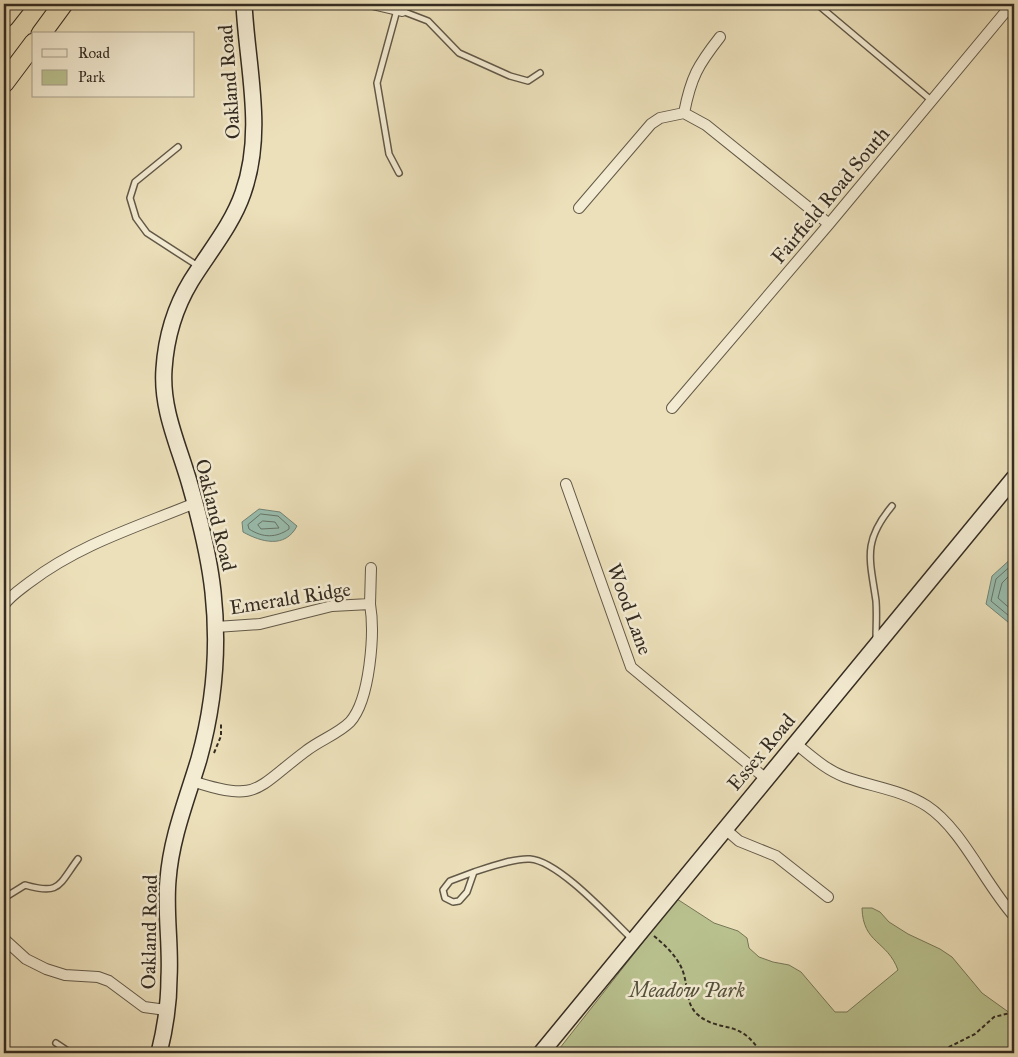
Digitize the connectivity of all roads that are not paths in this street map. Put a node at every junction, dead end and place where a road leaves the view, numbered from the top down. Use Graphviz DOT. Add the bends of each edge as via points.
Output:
graph roads {
  1 [pos="15,4"];
  2 [pos="63,4"];
  3 [pos="244,4"];
  4 [pos="372,4"];
  5 [pos="817,4"];
  6 [pos="1012,4"];
  7 [pos="400,11"];
  8 [pos="4,18"];
  9 [pos="42,32"];
  10 [pos="720,37"];
  11 [pos="32,46"];
  12 [pos="540,73"];
  13 [pos="4,83"];
  14 [pos="931,100"];
  15 [pos="684,113"];
  16 [pos="178,147"];
  17 [pos="399,173"];
  18 [pos="579,208"];
  19 [pos="829,224"];
  20 [pos="200,267"];
  21 [pos="672,408"];
  22 [pos="1014,478"];
  23 [pos="566,484"];
  24 [pos="195,503"];
  25 [pos="892,506"];
  26 [pos="371,568"];
  27 [pos="370,604"];
  28 [pos="4,605"];
  29 [pos="216,627"];
  30 [pos="876,646"];
  31 [pos="795,743"];
  32 [pos="766,778"];
  33 [pos="192,781"];
  34 [pos="724,828"];
  35 [pos="78,859"];
  36 [pos="474,872"];
  37 [pos="828,897"];
  38 [pos="4,898"];
  39 [pos="1014,916"];
  40 [pos="4,939"];
  41 [pos="633,939"];
  42 [pos="166,1010"];
  43 [pos="56,1043"];
  44 [pos="71,1053"];
  45 [pos="159,1053"];
  46 [pos="540,1053"];
  1 -- 8 [label="highway"];
  2 -- 9 [label="highway"];
  3 -- 20 [label="street, Oakland Road" via="254,145 244,192 233,216"];
  4 -- 7 [label="street"];
  5 -- 14 [label="lane"];
  6 -- 14 [label="street, Fairfield Road South"];
  7 -- 12 [label="lane" via="428,21 458,53 528,81"];
  7 -- 17 [label="lane" via="377,83 389,154"];
  10 -- 15 [label="street" via="694,75"];
  11 -- 13 [label="highway"];
  14 -- 19 [label="street, Fairfield Road South"];
  15 -- 18 [label="street" via="660,118 650,124"];
  15 -- 19 [label="street" via="706,125"];
  16 -- 20 [label="lane" via="135,182 130,198 136,218 148,233"];
  19 -- 21 [label="street, Fairfield Road South"];
  20 -- 24 [label="street, Oakland Road" via="171,324 164,381 168,415"];
  22 -- 30 [label="street, Essex Road"];
  23 -- 32 [label="street, Wood Lane" via="631,667"];
  24 -- 28 [label="street" via="75,552 50,566"];
  24 -- 29 [label="street, Oakland Road" via="208,554"];
  25 -- 30 [label="lane" via="879,521 870,548 869,562 876,603"];
  26 -- 27 [label="street, Emerald Ridge"];
  27 -- 29 [label="street, Emerald Ridge" via="332,606 260,624"];
  27 -- 33 [label="street, Emerald Ridge" via="372,647 362,700 351,721 306,750 261,787 246,792 230,792"];
  29 -- 33 [label="street, Oakland Road" via="210,706"];
  30 -- 31 [label="street, Essex Road"];
  31 -- 32 [label="street, Essex Road"];
  31 -- 39 [label="street" via="828,769 911,797 928,807 943,820"];
  32 -- 34 [label="street, Essex Road"];
  33 -- 42 [label="street, Oakland Road" via="179,819 168,879 170,977"];
  34 -- 37 [label="street" via="739,841 776,856"];
  34 -- 41 [label="street, Essex Road"];
  35 -- 38 [label="lane" via="53,889 46,891 25,885"];
  36 -- 36 [label="lane" via="467,892 459,901 445,898 444,890 450,881"];
  36 -- 41 [label="lane" via="530,859 552,868 583,891"];
  40 -- 42 [label="street" via="26,959 46,969 109,981 144,1007"];
  41 -- 46 [label="street, Essex Road"];
  42 -- 45 [label="street, Oakland Road"];
  43 -- 44 [label="lane"];
}
